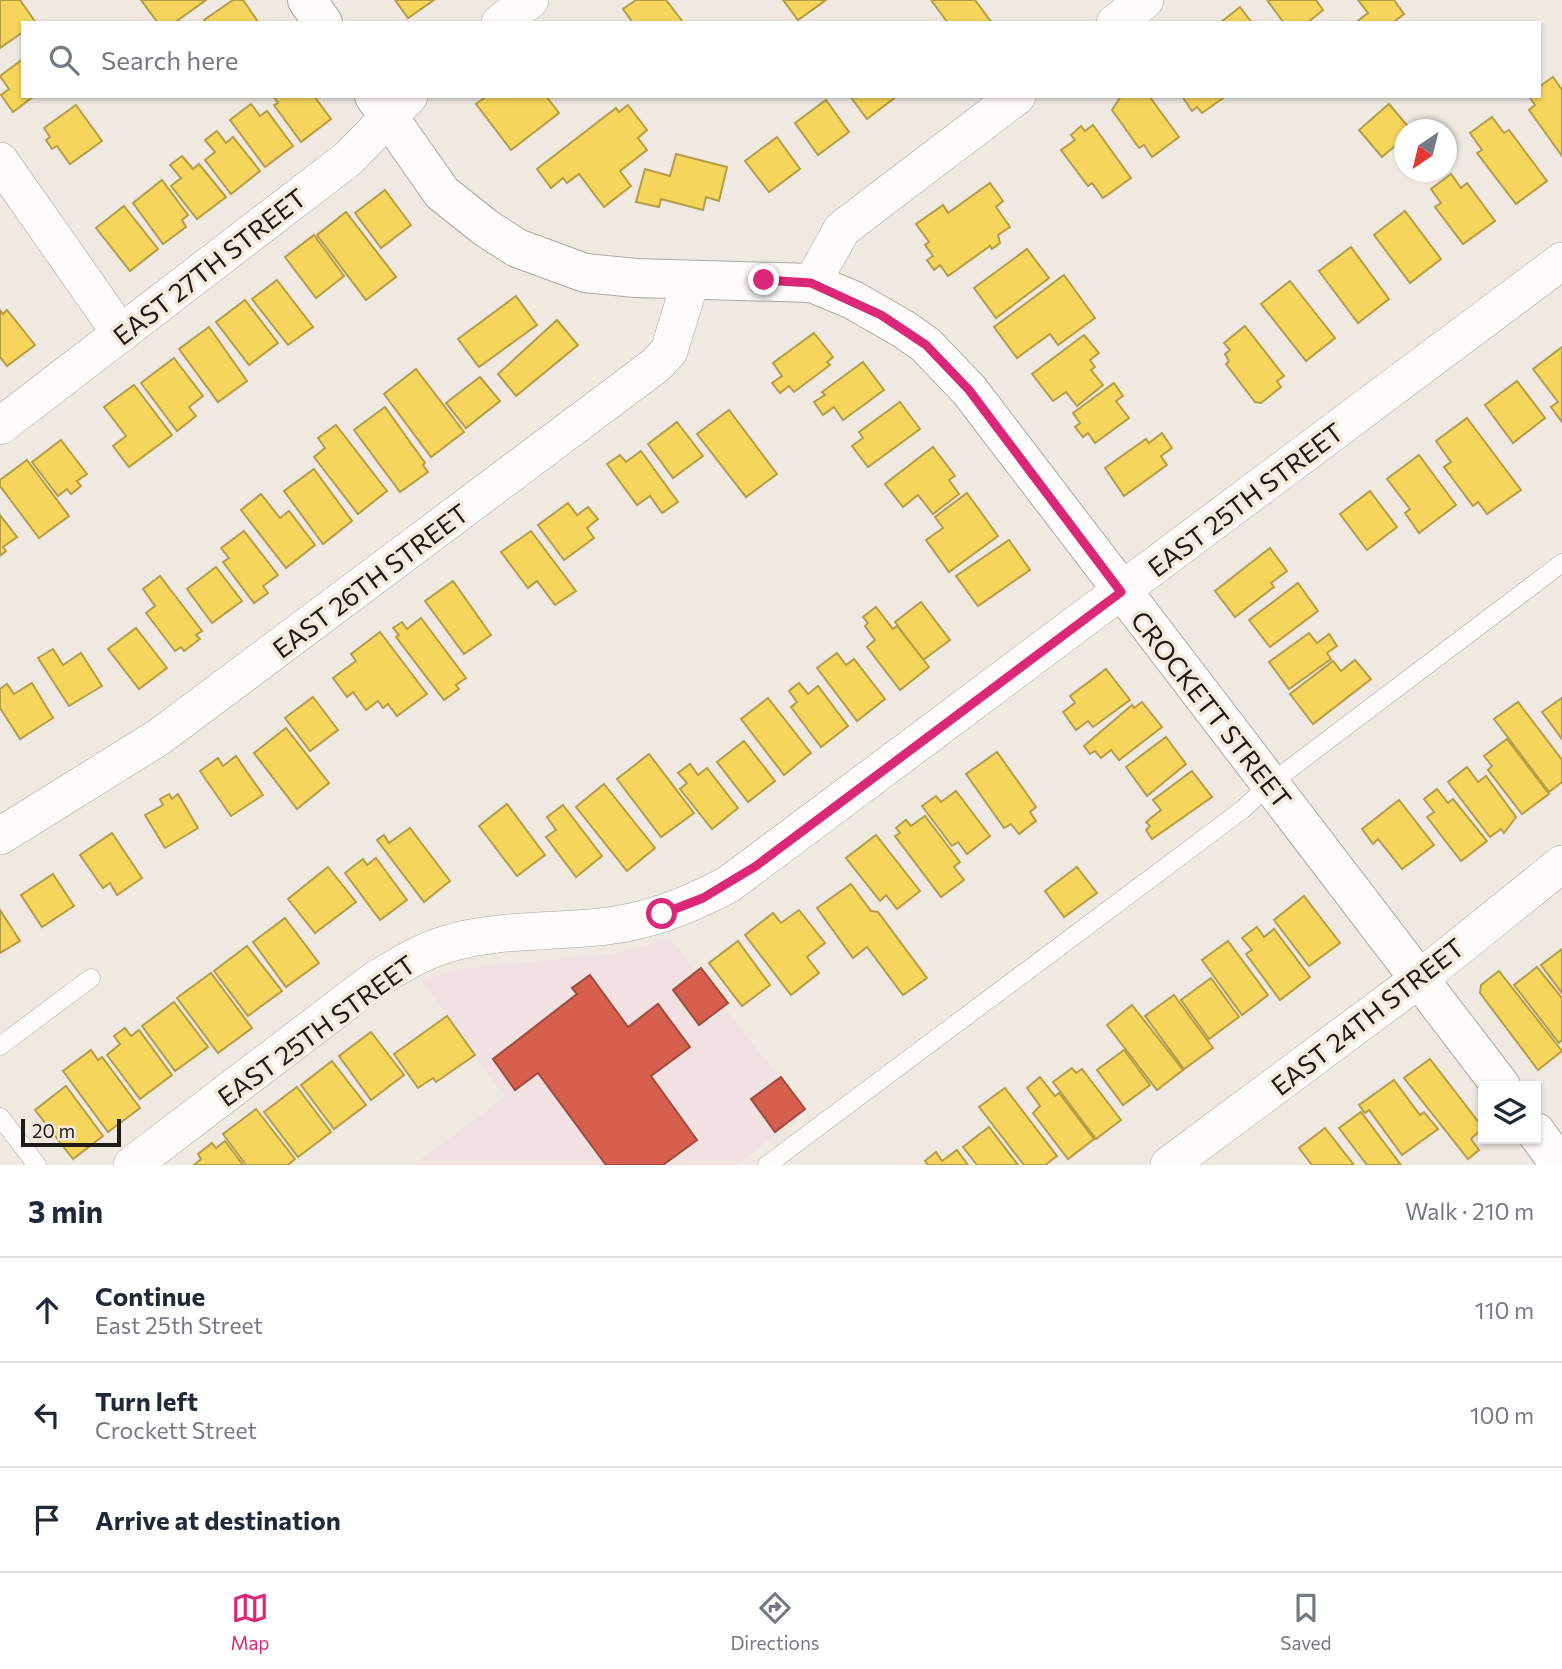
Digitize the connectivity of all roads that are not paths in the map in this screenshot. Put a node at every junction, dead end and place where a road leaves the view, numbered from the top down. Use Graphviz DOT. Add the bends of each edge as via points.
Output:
graph roads {
  1 [pos="307,0"];
  2 [pos="530,0"];
  3 [pos="1145,0"];
  4 [pos="322,21"];
  5 [pos="503,21"];
  6 [pos="1118,21"];
  7 [pos="1014,98"];
  8 [pos="391,104"];
  9 [pos="0,161"];
  10 [pos="1562,261"];
  11 [pos="691,280"];
  12 [pos="811,283"];
  13 [pos="121,334"];
  14 [pos="0,426"];
  15 [pos="1562,563"];
  16 [pos="1121,592"];
  17 [pos="1271,783"];
  18 [pos="0,836"];
  19 [pos="1562,864"];
  20 [pos="91,978"];
  21 [pos="1419,979"];
  22 [pos="0,1046"];
  23 [pos="1497,1081"];
  24 [pos="0,1117"];
  25 [pos="1541,1139"];
  26 [pos="37,1165"];
  27 [pos="132,1165"];
  28 [pos="767,1165"];
  29 [pos="1169,1165"];
  30 [pos="1560,1165"];
  1 -- 4 [label="street"];
  2 -- 5 [label="street"];
  3 -- 6 [label="street"];
  7 -- 12 [label="street" via="842,229"];
  8 -- 11 [label="street, CROCKETT STREET" via="442,193 517,248 585,273"];
  8 -- 13 [label="street, EAST 27TH STREET" via="349,158"];
  9 -- 13 [label="street"];
  10 -- 16 [label="street, EAST 25TH STREET"];
  11 -- 12 [label="street, CROCKETT STREET"];
  11 -- 18 [label="street, EAST 26TH STREET" via="670,351 656,365 159,737"];
  12 -- 16 [label="street, CROCKETT STREET" via="881,315 926,345 969,390"];
  13 -- 14 [label="street, EAST 27TH STREET"];
  15 -- 17 [label="lane"];
  16 -- 17 [label="street, CROCKETT STREET"];
  16 -- 27 [label="street, EAST 25TH STREET" via="729,884 703,898 635,921 449,943 405,961"];
  17 -- 21 [label="street, CROCKETT STREET"];
  17 -- 28 [label="lane" via="1242,810"];
  19 -- 21 [label="street, EAST 24TH STREET"];
  20 -- 22 [label="lane"];
  21 -- 23 [label="street, CROCKETT STREET"];
  21 -- 29 [label="street, EAST 24TH STREET"];
  24 -- 26 [label="lane"];
  25 -- 30 [label="street"];
}
